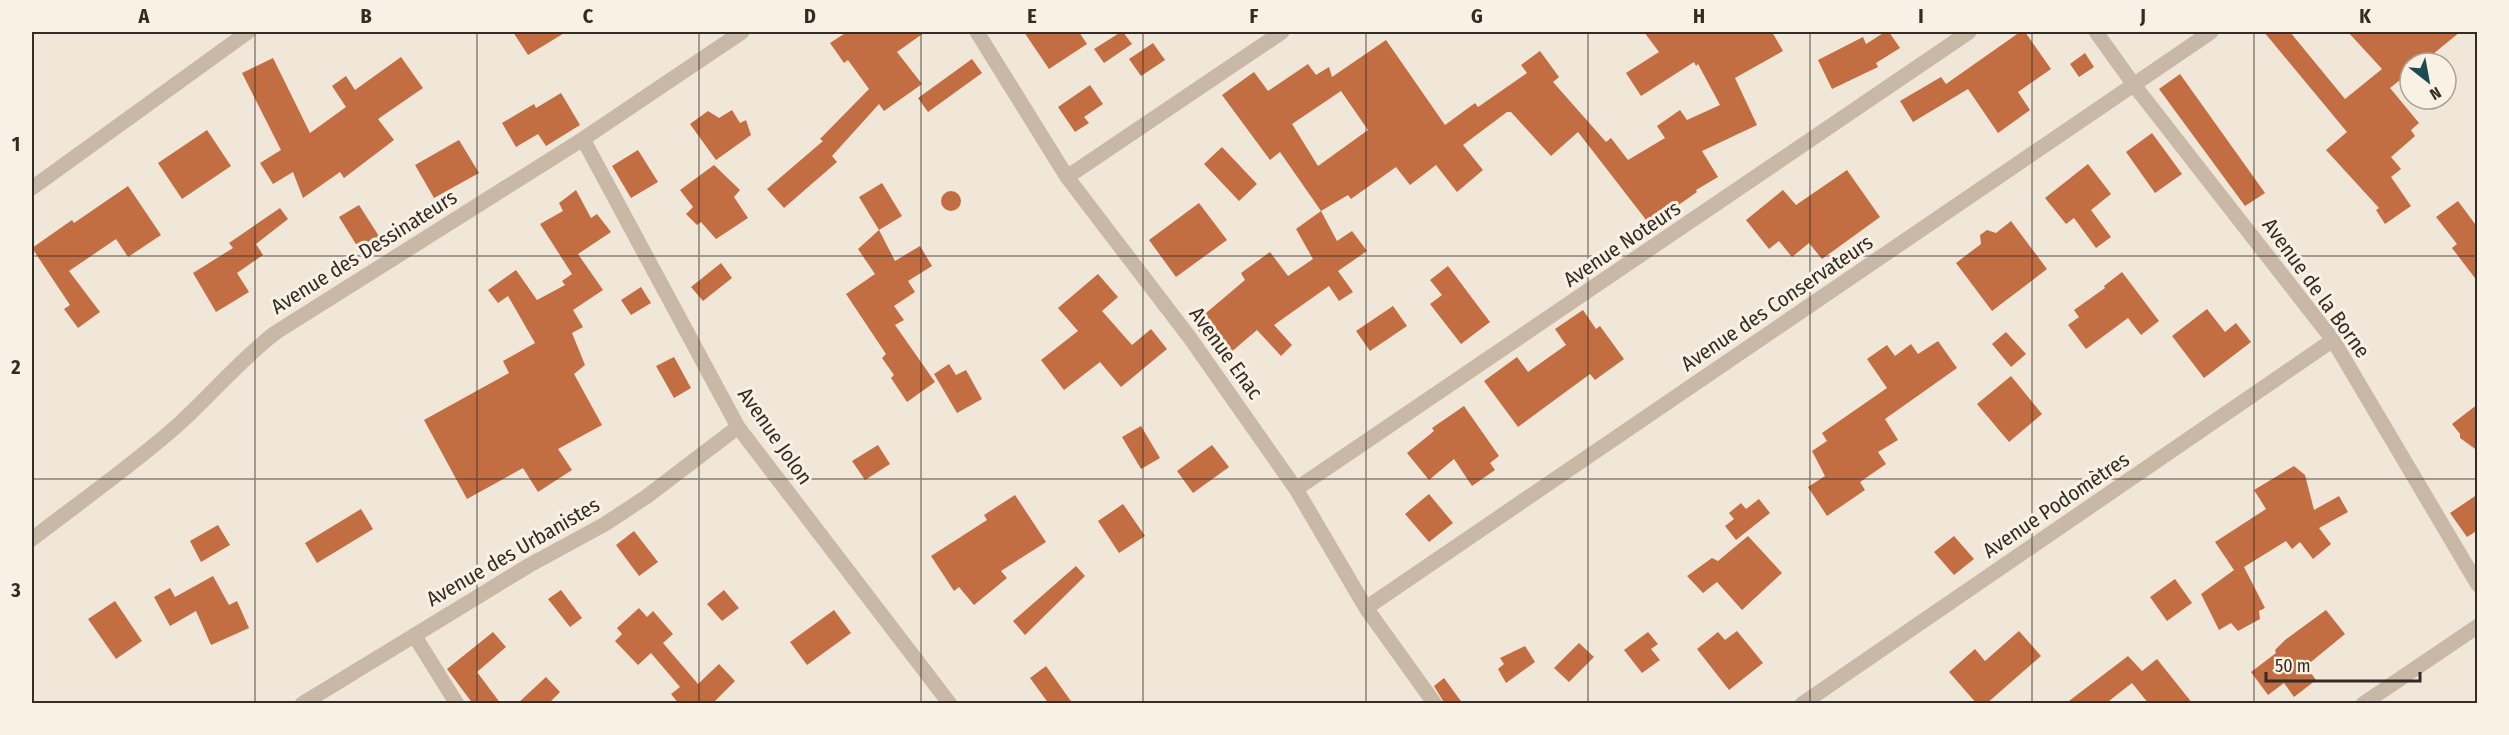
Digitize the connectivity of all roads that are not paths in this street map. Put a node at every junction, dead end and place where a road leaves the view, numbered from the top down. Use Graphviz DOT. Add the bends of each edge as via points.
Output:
graph roads {
  1 [pos="248,32"];
  2 [pos="742,32"];
  3 [pos="977,32"];
  4 [pos="1282,32"];
  5 [pos="1969,32"];
  6 [pos="2096,32"];
  7 [pos="2211,32"];
  8 [pos="2134,84"];
  9 [pos="583,139"];
  10 [pos="1067,177"];
  11 [pos="32,188"];
  12 [pos="2333,340"];
  13 [pos="738,427"];
  14 [pos="1296,489"];
  15 [pos="32,539"];
  16 [pos="2478,585"];
  17 [pos="1366,608"];
  18 [pos="2478,626"];
  19 [pos="414,635"];
  20 [pos="948,703"];
  21 [pos="302,704"];
  22 [pos="457,704"];
  23 [pos="1435,704"];
  24 [pos="1802,704"];
  25 [pos="2363,704"];
  1 -- 11 [label="street"];
  2 -- 9 [label="street, Avenue des Dessinateurs"];
  3 -- 10 [label="street, Avenue Enac"];
  4 -- 10 [label="street"];
  5 -- 14 [label="street, Avenue Noteurs"];
  6 -- 8 [label="street, Avenue de la Borne"];
  7 -- 8 [label="street, Avenue des Conservateurs"];
  8 -- 12 [label="street, Avenue de la Borne"];
  8 -- 17 [label="street, Avenue des Conservateurs"];
  9 -- 13 [label="street, Avenue Jolon"];
  9 -- 15 [label="street, Avenue des Dessinateurs" via="274,333 159,441"];
  10 -- 14 [label="street, Avenue Enac" via="1190,338"];
  12 -- 16 [label="street, Avenue de la Borne"];
  12 -- 24 [label="street, Avenue Podomètres"];
  13 -- 19 [label="street, Avenue des Urbanistes" via="613,518"];
  13 -- 20 [label="street, Avenue Jolon"];
  14 -- 17 [label="street, Avenue Enac"];
  17 -- 23 [label="street, Avenue Enac"];
  18 -- 25 [label="street"];
  19 -- 21 [label="street, Avenue des Urbanistes"];
  19 -- 22 [label="street"];
}
